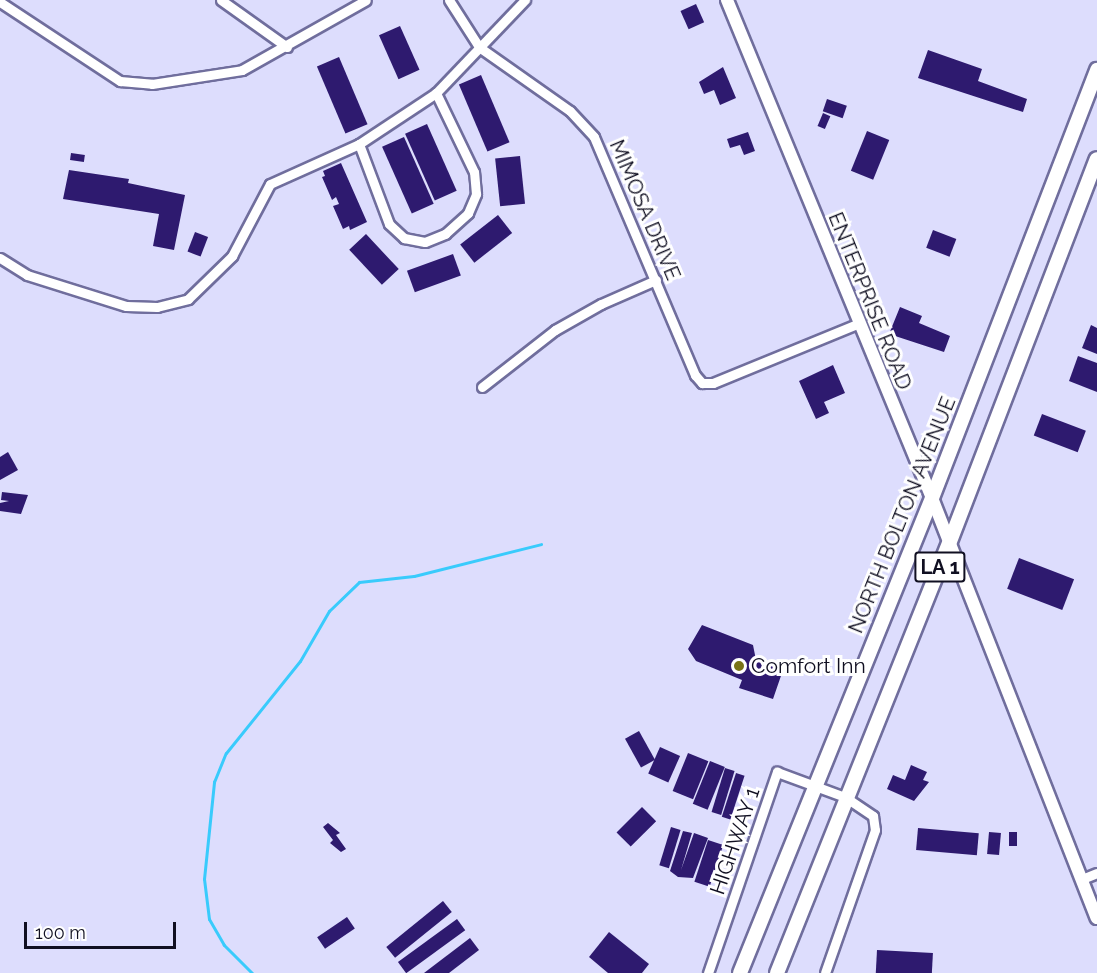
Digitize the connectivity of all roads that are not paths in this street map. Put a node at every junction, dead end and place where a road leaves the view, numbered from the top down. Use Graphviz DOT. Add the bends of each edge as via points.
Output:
graph roads {
  1 [pos="221,0"];
  2 [pos="366,0"];
  3 [pos="450,0"];
  4 [pos="525,0"];
  5 [pos="727,0"];
  6 [pos="0,2"];
  7 [pos="287,47"];
  8 [pos="479,47"];
  9 [pos="1097,70"];
  10 [pos="436,93"];
  11 [pos="360,144"];
  12 [pos="1097,159"];
  13 [pos="0,258"];
  14 [pos="656,280"];
  15 [pos="857,324"];
  16 [pos="482,387"];
  17 [pos="932,498"];
  18 [pos="949,544"];
  19 [pos="817,786"];
  20 [pos="845,797"];
  21 [pos="1097,873"];
  22 [pos="1082,879"];
  23 [pos="761,916"];
  24 [pos="1097,918"];
  25 [pos="708,973"];
  26 [pos="731,973"];
  27 [pos="740,973"];
  28 [pos="777,973"];
  29 [pos="825,973"];
  1 -- 7 [label="street"];
  2 -- 7 [label="street"];
  3 -- 8 [label="street, MIMOSA DRIVE"];
  4 -- 8 [label="street"];
  5 -- 15 [label="street, ENTERPRISE ROAD"];
  6 -- 7 [label="street" via="120,81 152,84 193,80 242,70"];
  8 -- 10 [label="street"];
  8 -- 14 [label="street, MIMOSA DRIVE" via="570,111 594,137"];
  9 -- 17 [label="main road, NORTH BOLTON AVENUE / LA 1"];
  10 -- 11 [label="street"];
  10 -- 11 [label="street" via="474,172 476,194 468,213 445,234 425,242 404,238 389,224"];
  11 -- 13 [label="street" via="270,184 232,256 188,299 157,307 126,306 27,275"];
  12 -- 18 [label="main road, LA 1"];
  14 -- 15 [label="street, MIMOSA DRIVE" via="695,375 702,383 713,383"];
  14 -- 16 [label="street" via="555,330"];
  15 -- 17 [label="street, ENTERPRISE ROAD"];
  17 -- 18 [label="street, ENTERPRISE ROAD"];
  17 -- 19 [label="main road, NORTH BOLTON AVENUE / LA 1"];
  18 -- 20 [label="main road, LA 1"];
  18 -- 22 [label="street, ENTERPRISE ROAD"];
  19 -- 20 [label="street, HIGHWAY 1"];
  19 -- 23 [label="main road, NORTH BOLTON AVENUE / LA 1"];
  19 -- 25 [label="street, HIGHWAY 1" via="777,772"];
  20 -- 28 [label="main road, LA 1"];
  20 -- 29 [label="street, HIGHWAY 1" via="873,816 875,830"];
  21 -- 22 [label="street"];
  22 -- 24 [label="street, ENTERPRISE ROAD"];
  23 -- 26 [label="main road"];
  23 -- 27 [label="main road, NORTH BOLTON AVENUE / LA 1"];
}
